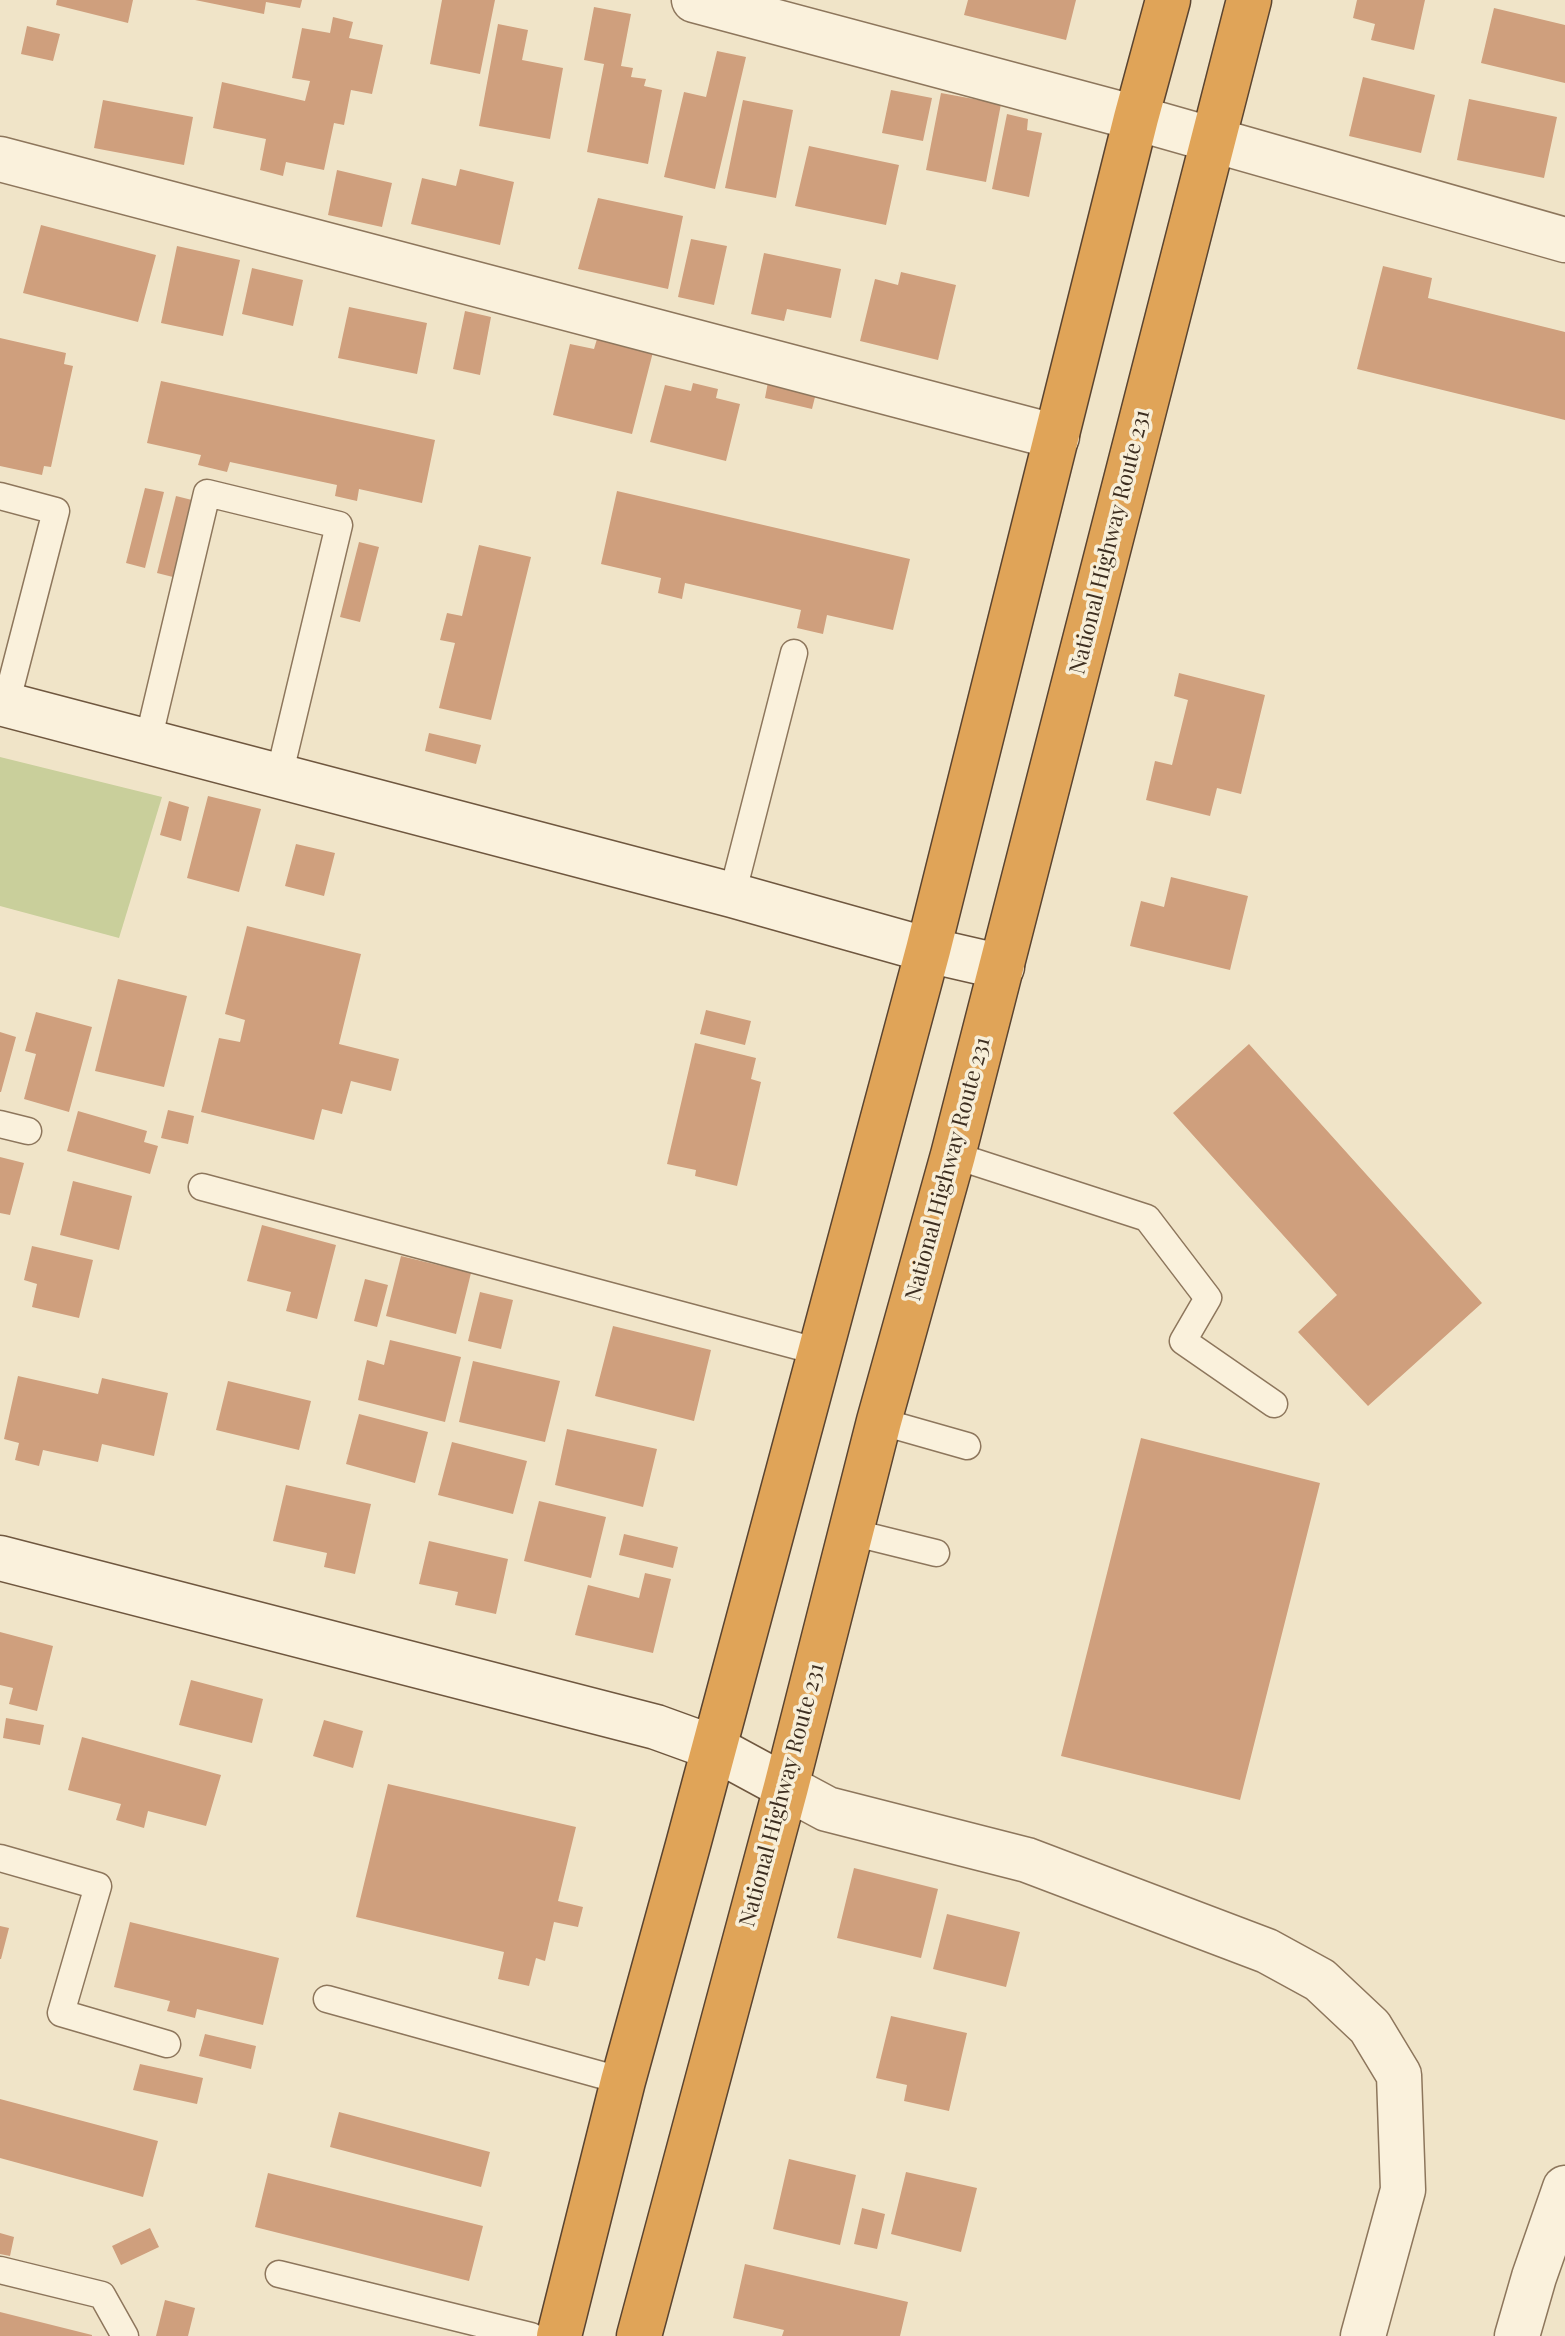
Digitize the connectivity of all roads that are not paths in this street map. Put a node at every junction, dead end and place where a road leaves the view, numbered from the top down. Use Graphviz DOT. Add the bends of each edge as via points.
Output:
graph roads {
  1 [pos="694,0"];
  2 [pos="1168,0"];
  3 [pos="1249,0"];
  4 [pos="1136,118"];
  5 [pos="1213,141"];
  6 [pos="0,159"];
  7 [pos="1565,240"];
  8 [pos="1057,437"];
  9 [pos="0,496"];
  10 [pos="794,653"];
  11 [pos="3,703"];
  12 [pos="148,741"];
  13 [pos="279,776"];
  14 [pos="732,895"];
  15 [pos="928,950"];
  16 [pos="1002,967"];
  17 [pos="0,1124"];
  18 [pos="28,1131"];
  19 [pos="953,1155"];
  20 [pos="202,1187"];
  21 [pos="820,1352"];
  22 [pos="1274,1404"];
  23 [pos="879,1421"];
  24 [pos="967,1446"];
  25 [pos="851,1532"];
  26 [pos="936,1553"];
  27 [pos="0,1558"];
  28 [pos="714,1748"];
  29 [pos="786,1787"];
  30 [pos="0,1858"];
  31 [pos="327,1999"];
  32 [pos="167,2044"];
  33 [pos="623,2081"];
  34 [pos="1565,2188"];
  35 [pos="0,2270"];
  36 [pos="279,2274"];
  37 [pos="125,2336"];
  38 [pos="531,2336"];
  39 [pos="559,2336"];
  40 [pos="639,2336"];
  41 [pos="1363,2336"];
  42 [pos="1517,2336"];
  1 -- 4 [label="street"];
  2 -- 4 [label="highway"];
  3 -- 5 [label="highway, National Highway Route 231"];
  4 -- 5 [label="street"];
  4 -- 8 [label="highway"];
  5 -- 7 [label="street"];
  5 -- 16 [label="highway, National Highway Route 231"];
  6 -- 8 [label="street"];
  8 -- 15 [label="highway"];
  9 -- 11 [label="lane" via="56,511"];
  10 -- 14 [label="lane"];
  11 -- 12 [label="street"];
  12 -- 13 [label="street"];
  12 -- 13 [label="lane" via="207,493 339,525"];
  13 -- 14 [label="street"];
  14 -- 15 [label="street"];
  15 -- 16 [label="street"];
  15 -- 21 [label="highway"];
  16 -- 19 [label="highway, National Highway Route 231"];
  17 -- 18 [label="lane"];
  19 -- 22 [label="lane" via="1147,1218 1208,1298 1183,1341"];
  19 -- 23 [label="highway, National Highway Route 231"];
  20 -- 21 [label="lane"];
  21 -- 28 [label="highway"];
  23 -- 24 [label="lane"];
  23 -- 25 [label="highway, National Highway Route 231"];
  25 -- 26 [label="lane"];
  25 -- 29 [label="highway, National Highway Route 231"];
  27 -- 28 [label="street" via="656,1727"];
  28 -- 29 [label="street"];
  28 -- 33 [label="highway"];
  29 -- 40 [label="highway, National Highway Route 231"];
  29 -- 41 [label="street" via="827,1809 1027,1860 1267,1951 1320,1980 1370,2027 1399,2075 1403,2190"];
  30 -- 32 [label="lane" via="98,1886 61,2013"];
  31 -- 33 [label="lane"];
  33 -- 39 [label="highway"];
  34 -- 42 [label="street"];
  35 -- 37 [label="lane" via="102,2295"];
  36 -- 38 [label="lane"];
}
